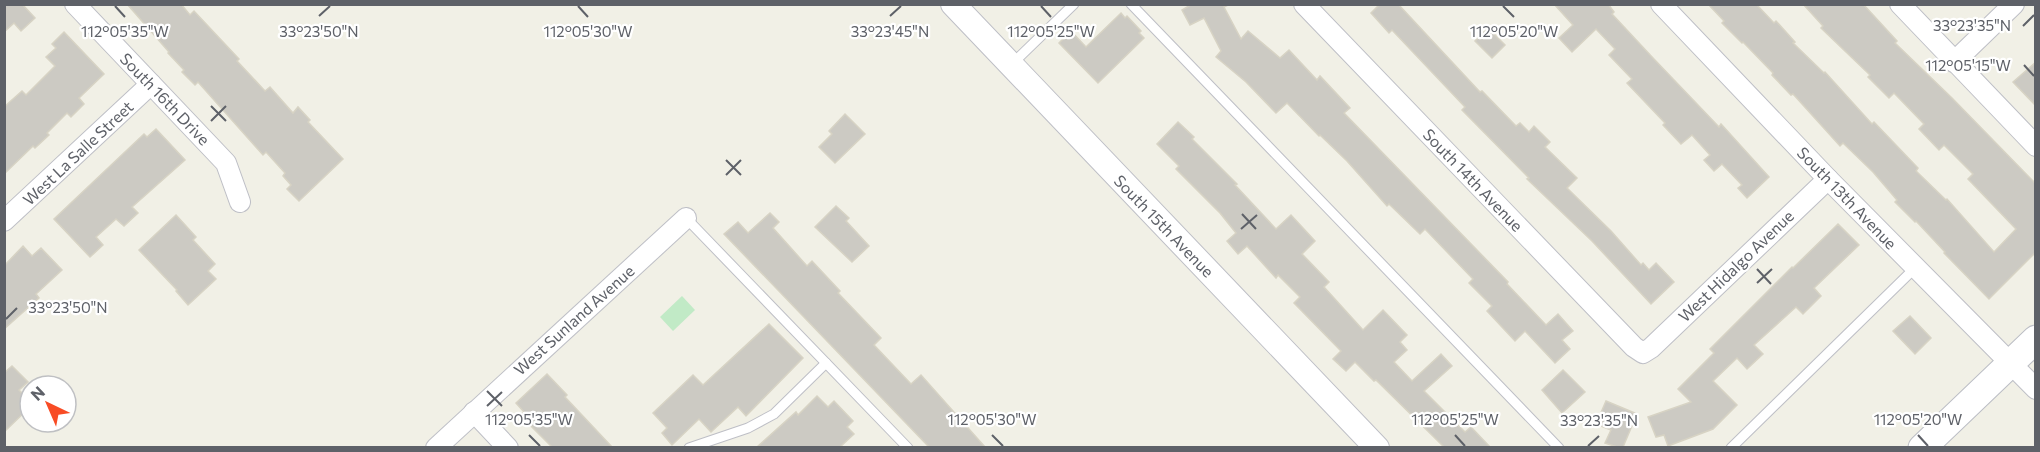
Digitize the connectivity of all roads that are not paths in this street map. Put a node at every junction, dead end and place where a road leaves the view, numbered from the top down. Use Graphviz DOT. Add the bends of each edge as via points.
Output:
graph roads {
  1 [pos="75,4"];
  2 [pos="953,4"];
  3 [pos="1074,4"];
  4 [pos="1131,4"];
  5 [pos="1304,4"];
  6 [pos="1661,4"];
  7 [pos="1900,4"];
  8 [pos="2014,4"];
  9 [pos="1954,62"];
  10 [pos="1010,65"];
  11 [pos="151,84"];
  12 [pos="2036,146"];
  13 [pos="1828,178"];
  14 [pos="240,202"];
  15 [pos="686,218"];
  16 [pos="4,221"];
  17 [pos="1916,267"];
  18 [pos="2036,339"];
  19 [pos="1643,353"];
  20 [pos="826,363"];
  21 [pos="2010,363"];
  22 [pos="2036,389"];
  23 [pos="474,412"];
  24 [pos="436,447"];
  25 [pos="508,447"];
  26 [pos="689,447"];
  27 [pos="908,447"];
  28 [pos="1377,447"];
  29 [pos="1559,447"];
  30 [pos="1731,447"];
  31 [pos="1922,447"];
  1 -- 11 [label="street, South 16th Drive"];
  2 -- 10 [label="street, South 15th Avenue"];
  3 -- 10 [label="lane"];
  4 -- 29 [label="lane"];
  5 -- 19 [label="street, South 14th Avenue"];
  6 -- 13 [label="street, South 13th Avenue"];
  7 -- 9 [label="street"];
  8 -- 9 [label="street"];
  9 -- 12 [label="street"];
  10 -- 28 [label="street, South 15th Avenue"];
  11 -- 14 [label="street, South 16th Drive" via="226,163"];
  11 -- 16 [label="street, West La Salle Street"];
  13 -- 17 [label="street, South 13th Avenue"];
  13 -- 19 [label="street, West Hidalgo Avenue"];
  15 -- 20 [label="lane"];
  15 -- 23 [label="street, West Sunland Avenue"];
  17 -- 21 [label="street, South 13th Avenue"];
  17 -- 30 [label="lane"];
  18 -- 21 [label="main road"];
  20 -- 26 [label="lane" via="774,414 748,428"];
  20 -- 27 [label="lane"];
  21 -- 22 [label="street, South 13th Avenue"];
  21 -- 31 [label="main road"];
  23 -- 24 [label="street, West Sunland Avenue"];
  23 -- 25 [label="street"];
}
